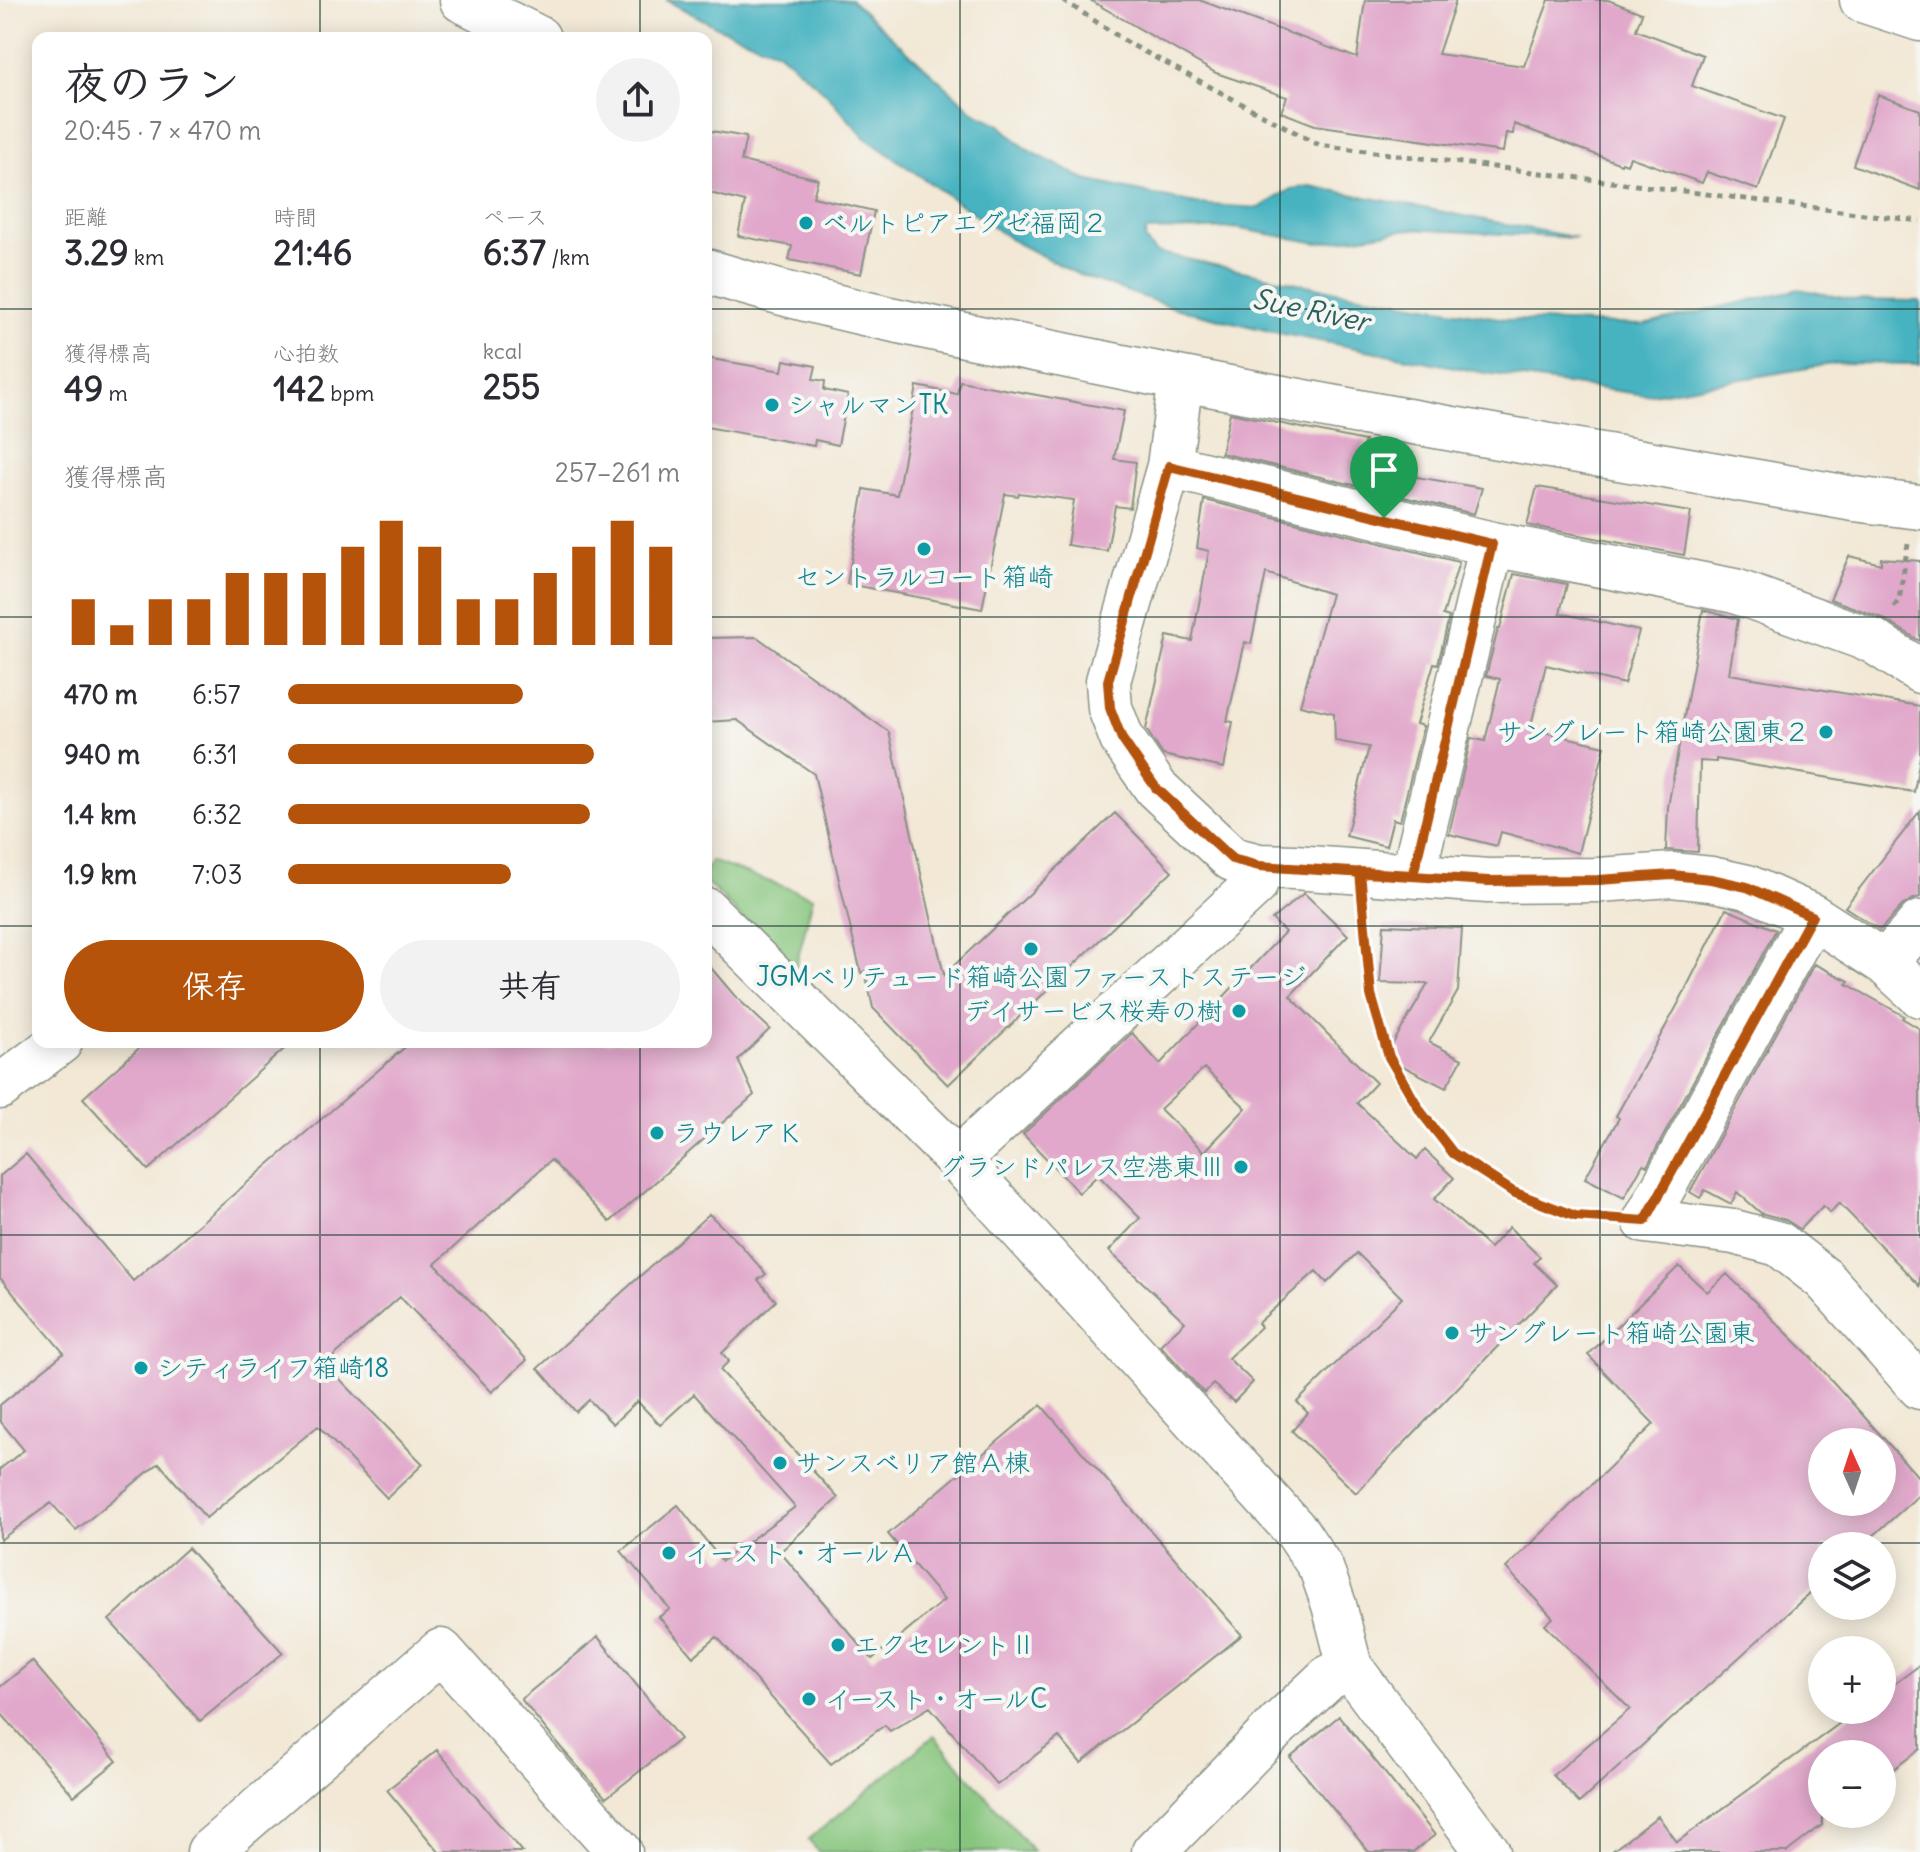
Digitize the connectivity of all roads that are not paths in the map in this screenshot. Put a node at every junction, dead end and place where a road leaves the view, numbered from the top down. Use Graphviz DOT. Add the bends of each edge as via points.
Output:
graph roads {
  1 [pos="462,0"];
  2 [pos="1862,0"];
  3 [pos="1920,19"];
  4 [pos="526,32"];
  5 [pos="712,273"];
  6 [pos="1181,379"];
  7 [pos="1169,466"];
  8 [pos="1917,507"];
  9 [pos="1492,544"];
  10 [pos="1920,671"];
  11 [pos="1259,866"];
  12 [pos="1413,875"];
  13 [pos="712,916"];
  14 [pos="1812,916"];
  15 [pos="1920,923"];
  16 [pos="1885,963"];
  17 [pos="1920,995"];
  18 [pos="52,1048"];
  19 [pos="0,1087"];
  20 [pos="958,1160"];
  21 [pos="1920,1387"];
  22 [pos="1350,1667"];
  23 [pos="209,1852"];
  24 [pos="620,1852"];
  25 [pos="1154,1852"];
  26 [pos="1488,1852"];
  1 -- 4 [label="street"];
  2 -- 3 [label="street"];
  5 -- 6 [label="street" via="917,326"];
  6 -- 7 [label="street"];
  6 -- 8 [label="street"];
  7 -- 9 [label="street"];
  7 -- 11 [label="street" via="1108,681 1110,708 1122,739 1156,788 1232,859"];
  9 -- 10 [label="street" via="1735,591 1873,641"];
  9 -- 12 [label="street"];
  11 -- 12 [label="street"];
  11 -- 20 [label="street" via="1255,885"];
  12 -- 14 [label="street" via="1488,881 1672,875 1711,879 1747,887"];
  13 -- 20 [label="street"];
  14 -- 16 [label="street"];
  14 -- 21 [label="street" via="1645,1221 1734,1232 1779,1244 1824,1279"];
  15 -- 16 [label="street"];
  16 -- 17 [label="street"];
  18 -- 19 [label="street"];
  20 -- 22 [label="street" via="1297,1532 1321,1568"];
  22 -- 25 [label="street" via="1328,1678 1298,1705"];
  22 -- 26 [label="street"];
  23 -- 24 [label="street" via="441,1651"];
}
